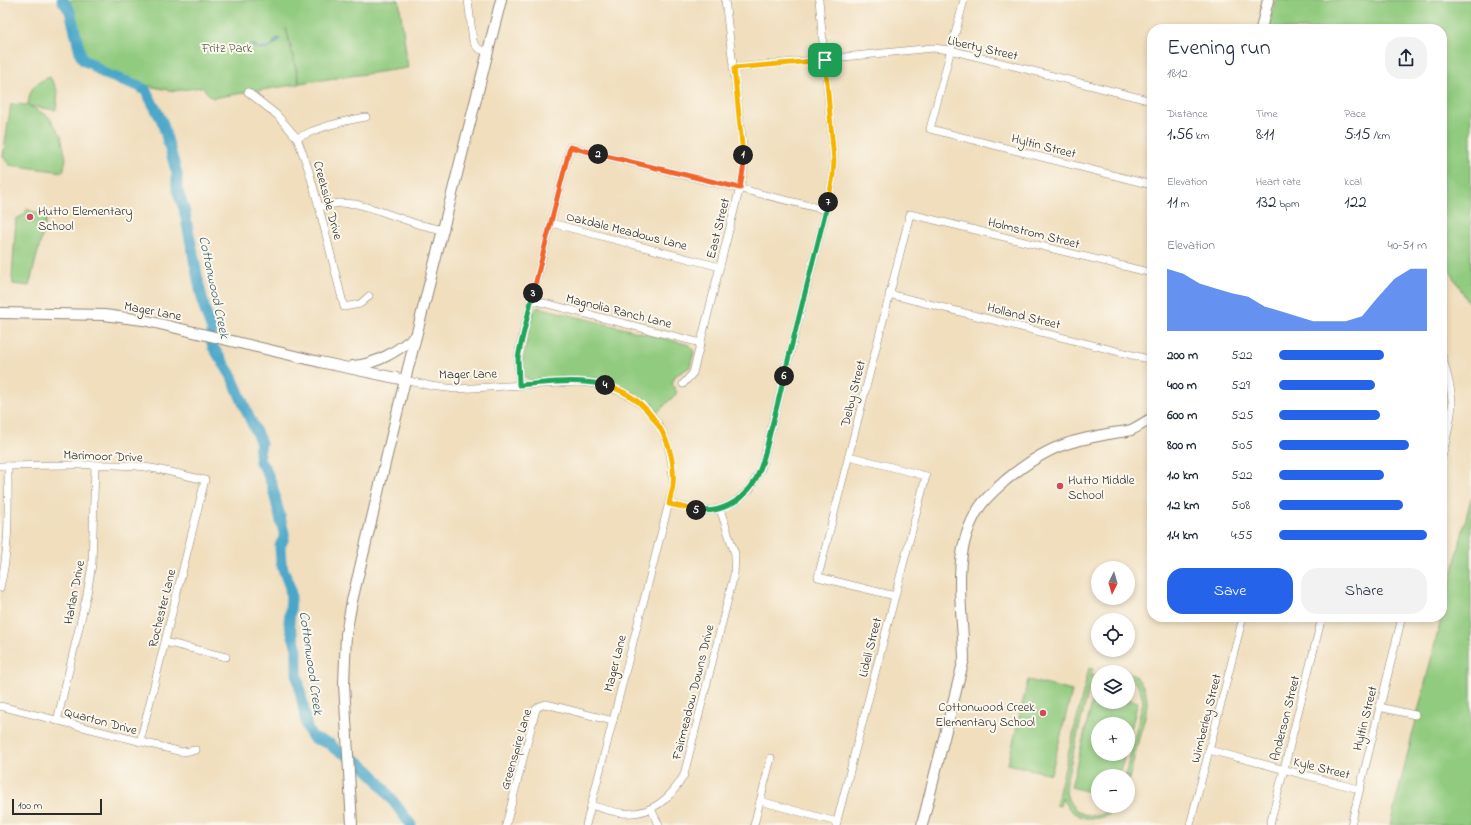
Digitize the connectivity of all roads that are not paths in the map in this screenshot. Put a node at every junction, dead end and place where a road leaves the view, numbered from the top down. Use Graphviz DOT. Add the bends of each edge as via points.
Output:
graph roads {
  1 [pos="468,0"];
  2 [pos="501,0"];
  3 [pos="725,0"];
  4 [pos="819,0"];
  5 [pos="964,0"];
  6 [pos="1268,0"];
  7 [pos="1262,24"];
  8 [pos="950,50"];
  9 [pos="487,52"];
  10 [pos="825,60"];
  11 [pos="734,68"];
  12 [pos="248,92"];
  13 [pos="1147,100"];
  14 [pos="366,116"];
  15 [pos="297,138"];
  16 [pos="1147,184"];
  17 [pos="740,188"];
  18 [pos="319,207"];
  19 [pos="826,210"];
  20 [pos="910,214"];
  21 [pos="551,223"];
  22 [pos="444,230"];
  23 [pos="720,267"];
  24 [pos="1147,272"];
  25 [pos="889,294"];
  26 [pos="369,296"];
  27 [pos="532,300"];
  28 [pos="0,313"];
  29 [pos="416,336"];
  30 [pos="701,343"];
  31 [pos="1147,359"];
  32 [pos="343,367"];
  33 [pos="1447,372"];
  34 [pos="405,380"];
  35 [pos="683,384"];
  36 [pos="519,385"];
  37 [pos="1147,421"];
  38 [pos="1447,435"];
  39 [pos="849,456"];
  40 [pos="95,465"];
  41 [pos="0,466"];
  42 [pos="8,466"];
  43 [pos="205,480"];
  44 [pos="669,504"];
  45 [pos="720,509"];
  46 [pos="0,588"];
  47 [pos="895,596"];
  48 [pos="1242,622"];
  49 [pos="1321,622"];
  50 [pos="1401,622"];
  51 [pos="165,642"];
  52 [pos="226,658"];
  53 [pos="0,706"];
  54 [pos="1379,706"];
  55 [pos="1415,715"];
  56 [pos="57,720"];
  57 [pos="613,721"];
  58 [pos="140,742"];
  59 [pos="196,750"];
  60 [pos="1209,750"];
  61 [pos="771,758"];
  62 [pos="1284,769"];
  63 [pos="1360,789"];
  64 [pos="760,801"];
  65 [pos="591,805"];
  66 [pos="651,809"];
  67 [pos="837,823"];
  68 [pos="352,825"];
  69 [pos="506,825"];
  70 [pos="586,825"];
  71 [pos="659,825"];
  72 [pos="754,825"];
  73 [pos="922,825"];
  74 [pos="1190,825"];
  75 [pos="1270,825"];
  76 [pos="1350,825"];
  1 -- 9 [label="street" via="473,41 475,46"];
  2 -- 9 [label="street"];
  3 -- 11 [label="street, East Street"];
  4 -- 10 [label="street"];
  5 -- 8 [label="street"];
  6 -- 7 [label="street"];
  8 -- 10 [label="street, Liberty Street" via="917,49"];
  8 -- 13 [label="street, Liberty Street"];
  8 -- 16 [label="street, Hyltin Street" via="930,129"];
  9 -- 22 [label="street"];
  10 -- 11 [label="street, Liberty Street"];
  10 -- 19 [label="street" via="834,160"];
  11 -- 17 [label="street, East Street" via="744,164"];
  12 -- 15 [label="street, Creekside Drive" via="277,115"];
  14 -- 15 [label="street" via="315,129"];
  15 -- 18 [label="street, Creekside Drive"];
  17 -- 19 [label="street"];
  17 -- 21 [label="street" via="570,147"];
  17 -- 23 [label="street, East Street"];
  18 -- 22 [label="street" via="339,203 356,204"];
  18 -- 26 [label="street, Creekside Drive" via="344,307 360,304"];
  19 -- 45 [label="street" via="761,469 750,489 735,502"];
  20 -- 24 [label="street, Holmstrom Street"];
  20 -- 25 [label="street, Delby Street"];
  21 -- 23 [label="street, Oakdale Meadows Lane"];
  21 -- 27 [label="street"];
  22 -- 29 [label="street"];
  23 -- 30 [label="street, East Street"];
  25 -- 31 [label="street, Holland Street"];
  25 -- 39 [label="street, Delby Street"];
  27 -- 30 [label="street, Magnolia Ranch Lane"];
  27 -- 36 [label="street" via="518,358"];
  28 -- 32 [label="street, Mager Lane" via="104,314 143,320"];
  29 -- 32 [label="street" via="377,361"];
  29 -- 34 [label="street"];
  30 -- 35 [label="street, East Street" via="693,373"];
  32 -- 34 [label="street, Mager Lane"];
  33 -- 38 [label="street" via="1452,403"];
  34 -- 36 [label="street, Mager Lane" via="444,388"];
  34 -- 68 [label="street" via="347,626 344,684"];
  36 -- 44 [label="street, Mager Lane" via="596,383 630,396 643,406 661,429 671,456 673,487"];
  37 -- 73 [label="street" via="1130,430 1065,444 1039,457 1014,474 979,508 965,538 961,561 959,588 964,659"];
  39 -- 47 [label="street, Lidell Street" via="926,476"];
  39 -- 47 [label="street, Delby Street" via="818,578"];
  40 -- 42 [label="street, Marimoor Drive"];
  40 -- 43 [label="street, Marimoor Drive" via="159,469"];
  40 -- 56 [label="street, Harlan Drive" via="92,565"];
  41 -- 42 [label="street, Marimoor Drive"];
  42 -- 46 [label="street" via="7,547"];
  43 -- 51 [label="street, Rochester Lane"];
  44 -- 45 [label="street" via="704,511"];
  44 -- 57 [label="street, Mager Lane"];
  45 -- 66 [label="street, Fairmeadow Downs Drive" via="736,554 730,594 684,775 673,793"];
  47 -- 67 [label="street, Lidell Street"];
  48 -- 60 [label="street, Wimberley Street"];
  49 -- 62 [label="street, Anderson Street"];
  50 -- 54 [label="street, Hyltin Street"];
  51 -- 52 [label="street"];
  51 -- 58 [label="street, Rochester Lane"];
  53 -- 56 [label="street, Quarton Drive"];
  54 -- 55 [label="street"];
  54 -- 63 [label="street, Hyltin Street"];
  56 -- 58 [label="street, Quarton Drive"];
  57 -- 65 [label="street, Mager Lane"];
  57 -- 69 [label="street, Greenspire Lane" via="546,704 536,709"];
  58 -- 59 [label="street, Quarton Drive" via="182,752"];
  60 -- 62 [label="street, Kyle Street"];
  60 -- 74 [label="street, Wimberley Street"];
  61 -- 64 [label="street"];
  62 -- 63 [label="street, Kyle Street"];
  62 -- 75 [label="street, Anderson Street"];
  63 -- 76 [label="street, Hyltin Street"];
  64 -- 67 [label="street"];
  64 -- 72 [label="street"];
  65 -- 66 [label="street, Fairmeadow Downs Drive" via="621,813"];
  65 -- 70 [label="street, Mager Lane"];
  66 -- 71 [label="street"];
}
